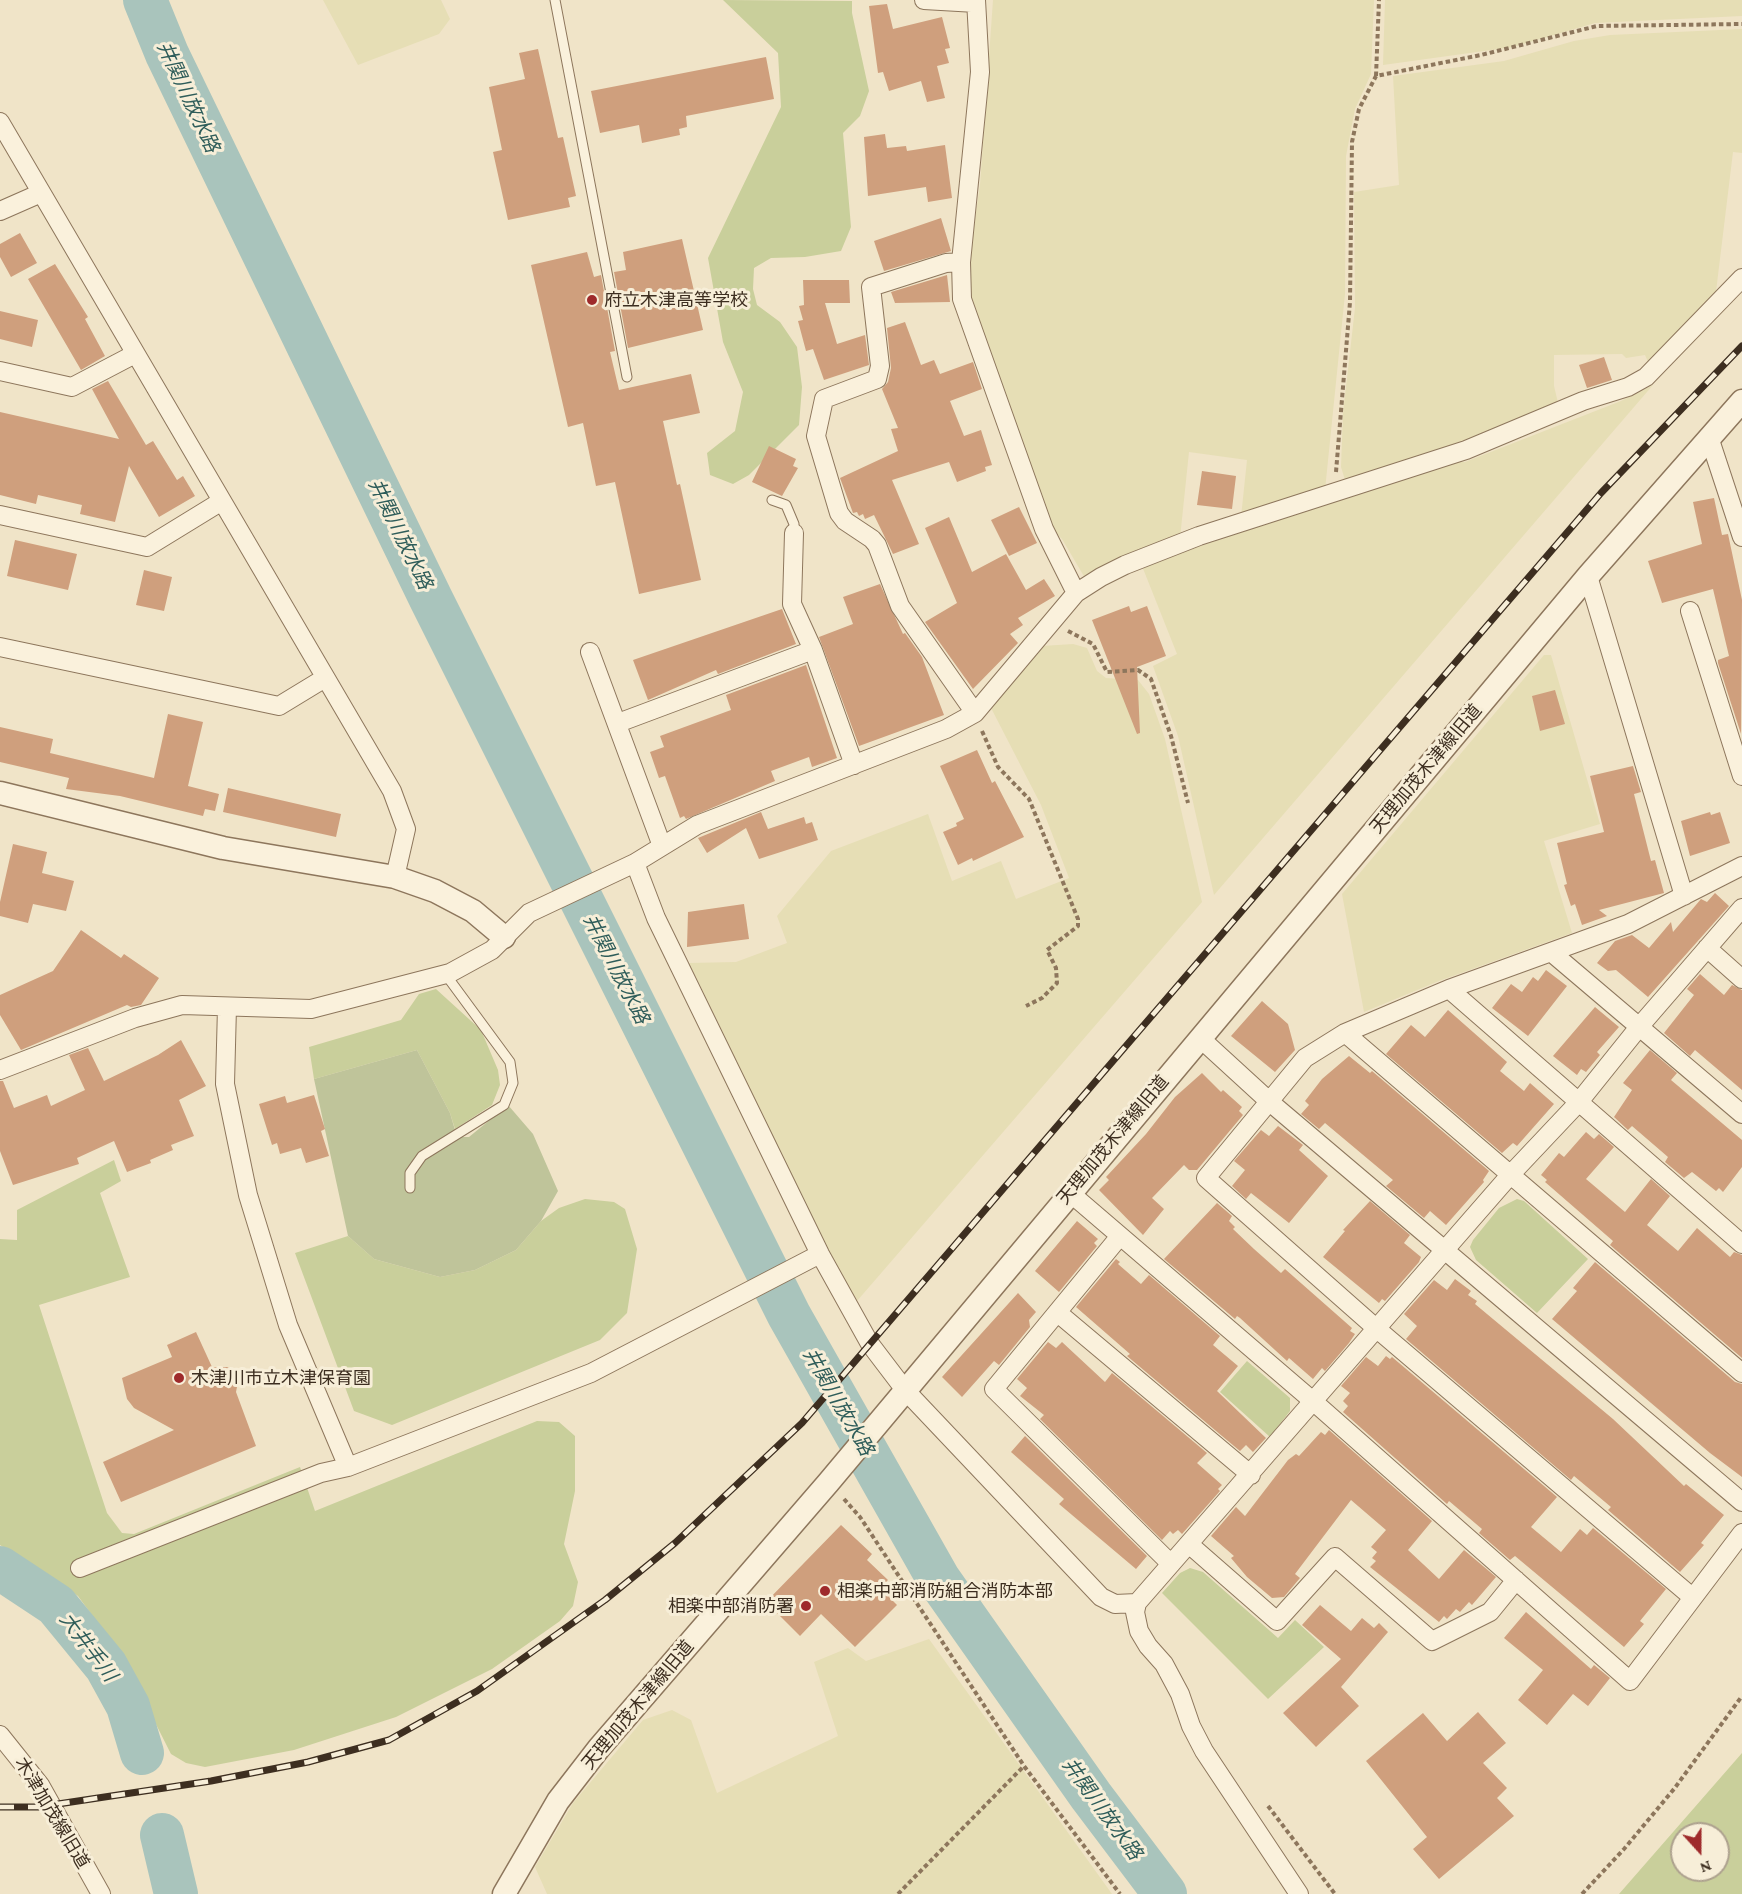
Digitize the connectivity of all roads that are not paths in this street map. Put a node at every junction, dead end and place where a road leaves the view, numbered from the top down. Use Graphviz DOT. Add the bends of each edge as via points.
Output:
graph roads {
  1 [pos="555,0"];
  2 [pos="924,0"];
  3 [pos="976,1"];
  4 [pos="0,122"];
  5 [pos="41,193"];
  6 [pos="0,211"];
  7 [pos="961,262"];
  8 [pos="1742,278"];
  9 [pos="135,354"];
  10 [pos="0,371"];
  11 [pos="627,377"];
  12 [pos="1742,401"];
  13 [pos="1709,437"];
  14 [pos="772,500"];
  15 [pos="222,501"];
  16 [pos="0,515"];
  17 [pos="794,533"];
  18 [pos="1742,537"];
  19 [pos="1588,576"];
  20 [pos="1076,593"];
  21 [pos="1690,611"];
  22 [pos="0,647"];
  23 [pos="813,650"];
  24 [pos="590,652"];
  25 [pos="325,678"];
  26 [pos="975,713"];
  27 [pos="618,723"];
  28 [pos="854,765"];
  29 [pos="1742,776"];
  30 [pos="0,793"];
  31 [pos="662,846"];
  32 [pos="635,863"];
  33 [pos="1742,866"];
  34 [pos="395,878"];
  35 [pos="1684,896"];
  36 [pos="1742,908"];
  37 [pos="504,937"];
  38 [pos="1707,948"];
  39 [pos="1551,952"];
  40 [pos="446,975"];
  41 [pos="1742,979"];
  42 [pos="1449,989"];
  43 [pos="227,1007"];
  44 [pos="1639,1027"];
  45 [pos="1346,1033"];
  46 [pos="1200,1038"];
  47 [pos="0,1070"];
  48 [pos="1270,1103"];
  49 [pos="1578,1103"];
  50 [pos="1742,1114"];
  51 [pos="1511,1174"];
  52 [pos="410,1188"];
  53 [pos="1069,1192"];
  54 [pos="1120,1236"];
  55 [pos="1742,1244"];
  56 [pos="1447,1249"];
  57 [pos="816,1257"];
  58 [pos="1058,1313"];
  59 [pos="1377,1329"];
  60 [pos="1742,1372"];
  61 [pos="905,1390"];
  62 [pos="1314,1402"];
  63 [pos="348,1467"];
  64 [pos="1251,1475"];
  65 [pos="1742,1502"];
  66 [pos="1742,1533"];
  67 [pos="1190,1545"];
  68 [pos="1171,1564"];
  69 [pos="80,1568"];
  70 [pos="1516,1580"];
  71 [pos="1692,1597"];
  72 [pos="1137,1603"];
  73 [pos="0,1735"];
  74 [pos="100,1894"];
  75 [pos="504,1894"];
  76 [pos="1299,1894"];
  1 -- 11 [label="lane"];
  2 -- 3 [label="street"];
  3 -- 7 [label="street" via="980,72"];
  4 -- 5 [label="street"];
  5 -- 6 [label="street"];
  5 -- 9 [label="street"];
  7 -- 20 [label="street" via="962,298 1044,529"];
  7 -- 26 [label="street" via="946,263 872,287 880,366 877,379 824,399 816,436 839,513 877,545 900,606"];
  8 -- 20 [label="street" via="1646,377 1628,387 1583,401 1466,450 1189,540 1117,569"];
  9 -- 10 [label="street" via="72,387"];
  9 -- 15 [label="street"];
  12 -- 13 [label="street, 天理加茂木津線旧道"];
  13 -- 18 [label="street"];
  13 -- 19 [label="street, 天理加茂木津線旧道"];
  14 -- 17 [label="lane" via="786,506"];
  15 -- 16 [label="street" via="147,547"];
  15 -- 25 [label="street"];
  17 -- 23 [label="street" via="792,604"];
  19 -- 35 [label="street"];
  19 -- 46 [label="street, 天理加茂木津線旧道"];
  20 -- 26 [label="street"];
  21 -- 29 [label="street"];
  22 -- 25 [label="street" via="279,706"];
  23 -- 27 [label="street"];
  23 -- 28 [label="street"];
  24 -- 27 [label="street"];
  25 -- 34 [label="street" via="392,791 406,829"];
  26 -- 28 [label="street" via="946,729"];
  27 -- 31 [label="street"];
  28 -- 31 [label="street" via="697,825"];
  30 -- 34 [label="street" via="223,848"];
  31 -- 32 [label="street"];
  32 -- 37 [label="street" via="547,902"];
  32 -- 57 [label="street" via="656,918"];
  33 -- 35 [label="street"];
  34 -- 37 [label="street" via="435,891 472,911"];
  35 -- 39 [label="street" via="1628,924"];
  36 -- 38 [label="street"];
  37 -- 40 [label="street" via="474,962"];
  38 -- 41 [label="street"];
  38 -- 44 [label="street"];
  39 -- 42 [label="street"];
  39 -- 44 [label="street"];
  40 -- 43 [label="street" via="311,1009"];
  40 -- 52 [label="lane" via="510,1062 513,1083 504,1105 422,1156 410,1173"];
  42 -- 45 [label="street"];
  42 -- 49 [label="street"];
  43 -- 47 [label="street" via="182,1005 135,1018"];
  43 -- 63 [label="street" via="225,1084 248,1195 288,1325"];
  44 -- 49 [label="street"];
  44 -- 50 [label="street"];
  45 -- 48 [label="street" via="1305,1058"];
  45 -- 51 [label="street"];
  46 -- 48 [label="street"];
  46 -- 53 [label="street, 天理加茂木津線旧道"];
  48 -- 56 [label="street"];
  48 -- 59 [label="street" via="1206,1178"];
  49 -- 51 [label="street"];
  49 -- 55 [label="street"];
  51 -- 56 [label="street"];
  51 -- 60 [label="street"];
  53 -- 54 [label="street"];
  53 -- 61 [label="street, 天理加茂木津線旧道"];
  54 -- 58 [label="street"];
  54 -- 62 [label="street"];
  56 -- 59 [label="street"];
  56 -- 65 [label="street"];
  57 -- 61 [label="street" via="870,1344"];
  57 -- 63 [label="street" via="591,1373"];
  58 -- 64 [label="street"];
  58 -- 68 [label="street" via="994,1389"];
  59 -- 62 [label="street"];
  59 -- 71 [label="street"];
  61 -- 72 [label="street" via="1101,1597 1115,1604"];
  61 -- 75 [label="street, 天理加茂木津線旧道" via="599,1748 558,1801"];
  62 -- 64 [label="street"];
  62 -- 70 [label="street"];
  63 -- 69 [label="street" via="321,1473"];
  64 -- 67 [label="street"];
  66 -- 71 [label="street"];
  67 -- 68 [label="street"];
  67 -- 70 [label="street" via="1277,1621 1335,1557 1432,1641 1490,1612"];
  68 -- 72 [label="street"];
  70 -- 71 [label="street" via="1630,1681"];
  72 -- 76 [label="street" via="1135,1621 1139,1631 1164,1664 1204,1751"];
  73 -- 74 [label="street, 木津加茂線旧道" via="40,1785"];
}
